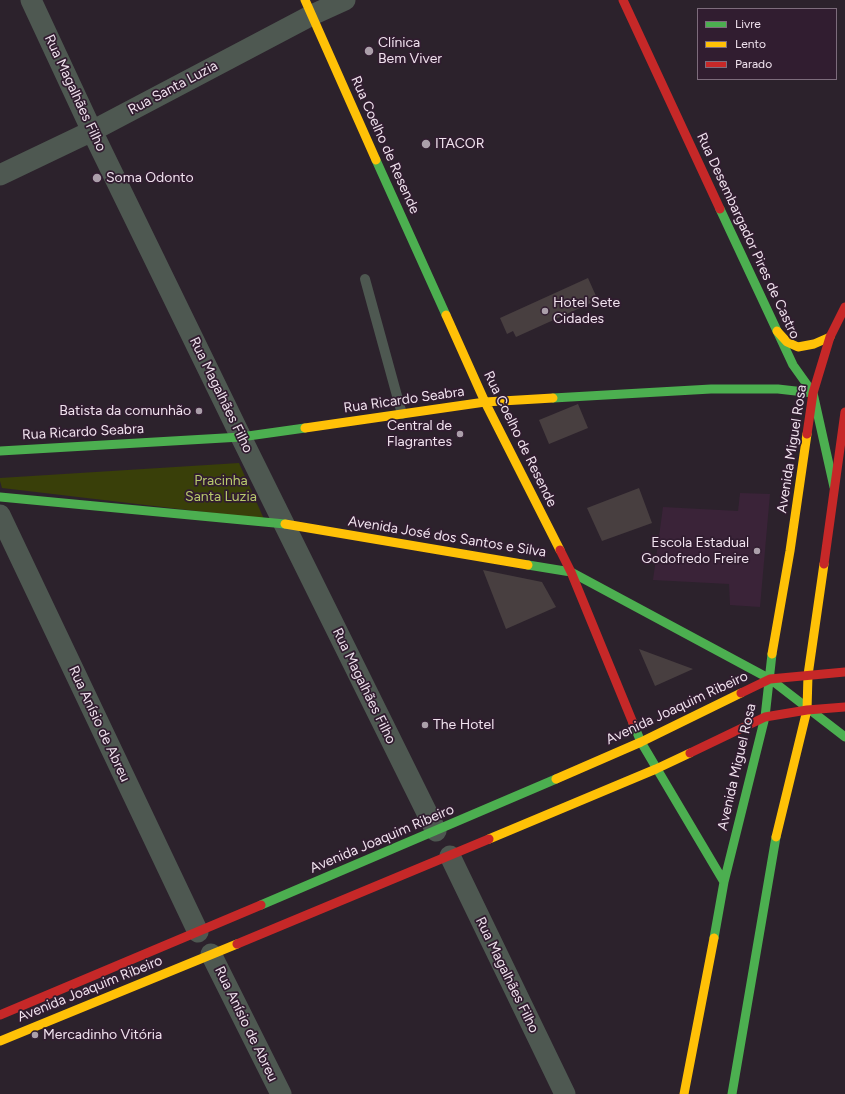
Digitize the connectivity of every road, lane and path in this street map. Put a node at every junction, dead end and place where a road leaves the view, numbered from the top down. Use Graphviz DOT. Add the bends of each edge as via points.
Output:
graph roads {
  1 [pos="31,0"];
  2 [pos="345,0"];
  3 [pos="623,0"];
  4 [pos="308,8"];
  5 [pos="92,131"];
  6 [pos="0,175"];
  7 [pos="365,280"];
  8 [pos="845,307"];
  9 [pos="777,331"];
  10 [pos="830,337"];
  11 [pos="813,393"];
  12 [pos="485,402"];
  13 [pos="845,412"];
  14 [pos="402,414"];
  15 [pos="241,437"];
  16 [pos="0,452"];
  17 [pos="835,488"];
  18 [pos="0,497"];
  19 [pos="0,515"];
  20 [pos="285,524"];
  21 [pos="571,572"];
  22 [pos="845,672"];
  23 [pos="808,675"];
  24 [pos="770,679"];
  25 [pos="845,707"];
  26 [pos="807,710"];
  27 [pos="765,717"];
  28 [pos="845,737"];
  29 [pos="641,742"];
  30 [pos="656,769"];
  31 [pos="436,831"];
  32 [pos="450,856"];
  33 [pos="724,882"];
  34 [pos="198,932"];
  35 [pos="211,954"];
  36 [pos="0,1015"];
  37 [pos="0,1041"];
  38 [pos="281,1094"];
  39 [pos="565,1094"];
  40 [pos="684,1094"];
  41 [pos="732,1094"];
  1 -- 5 [label="street, Rua Magalhães Filho"];
  2 -- 4 [label="street, Rua Santa Luzia"];
  3 -- 9 [label="main road, Rua Desembargador Pires de Castro"];
  4 -- 5 [label="street, Rua Santa Luzia"];
  4 -- 12 [label="main road, Rua Coelho de Resende"];
  5 -- 6 [label="street, Rua Santa Luzia"];
  5 -- 15 [label="street, Rua Magalhães Filho"];
  7 -- 14 [label="lane"];
  8 -- 10 [label="main road, Avenida Miguel Rosa"];
  9 -- 10 [label="main road" via="787,342 798,347"];
  9 -- 11 [label="main road, Rua Desembargador Pires de Castro" via="793,365"];
  10 -- 11 [label="main road, Avenida Miguel Rosa"];
  11 -- 12 [label="main road, Rua Ricardo Seabra" via="778,389 711,389"];
  11 -- 17 [label="main road, Rua Desembargador Pires de Castro"];
  11 -- 24 [label="main road, Avenida Miguel Rosa"];
  12 -- 14 [label="main road, Rua Ricardo Seabra"];
  12 -- 21 [label="main road, Rua Coelho de Resende"];
  13 -- 17 [label="main road"];
  14 -- 15 [label="main road, Rua Ricardo Seabra"];
  15 -- 16 [label="main road, Rua Ricardo Seabra"];
  15 -- 20 [label="street, Rua Magalhães Filho"];
  17 -- 23 [label="main road"];
  18 -- 20 [label="main road, Avenida José dos Santos e Silva"];
  19 -- 34 [label="street, Rua Anísio de Abreu"];
  20 -- 21 [label="main road, Avenida José dos Santos e Silva"];
  20 -- 31 [label="street, Rua Magalhães Filho"];
  21 -- 24 [label="main road, Avenida José dos Santos e Silva"];
  21 -- 29 [label="main road, Rua Coelho de Resende"];
  22 -- 23 [label="main road"];
  23 -- 24 [label="main road"];
  23 -- 26 [label="main road"];
  24 -- 26 [label="main road, Avenida José dos Santos e Silva"];
  24 -- 27 [label="main road, Avenida Miguel Rosa"];
  24 -- 29 [label="main road, Avenida Joaquim Ribeiro"];
  25 -- 26 [label="main road, Avenida Joaquim Ribeiro"];
  26 -- 27 [label="main road, Avenida Joaquim Ribeiro"];
  26 -- 28 [label="main road, Avenida José dos Santos e Silva"];
  26 -- 41 [label="main road" via="773,852"];
  27 -- 30 [label="main road, Avenida Joaquim Ribeiro"];
  27 -- 33 [label="main road, Avenida Miguel Rosa"];
  29 -- 30 [label="main road, Rua Coelho de Resende"];
  29 -- 31 [label="main road, Avenida Joaquim Ribeiro"];
  30 -- 32 [label="main road, Avenida Joaquim Ribeiro"];
  30 -- 33 [label="main road, Rua Coelho de Resende"];
  31 -- 34 [label="main road, Avenida Joaquim Ribeiro"];
  32 -- 35 [label="main road, Avenida Joaquim Ribeiro"];
  32 -- 39 [label="street, Rua Magalhães Filho"];
  33 -- 40 [label="main road, Avenida Miguel Rosa"];
  34 -- 36 [label="main road, Avenida Joaquim Ribeiro"];
  35 -- 37 [label="main road, Avenida Joaquim Ribeiro"];
  35 -- 38 [label="street, Rua Anísio de Abreu"];
}
